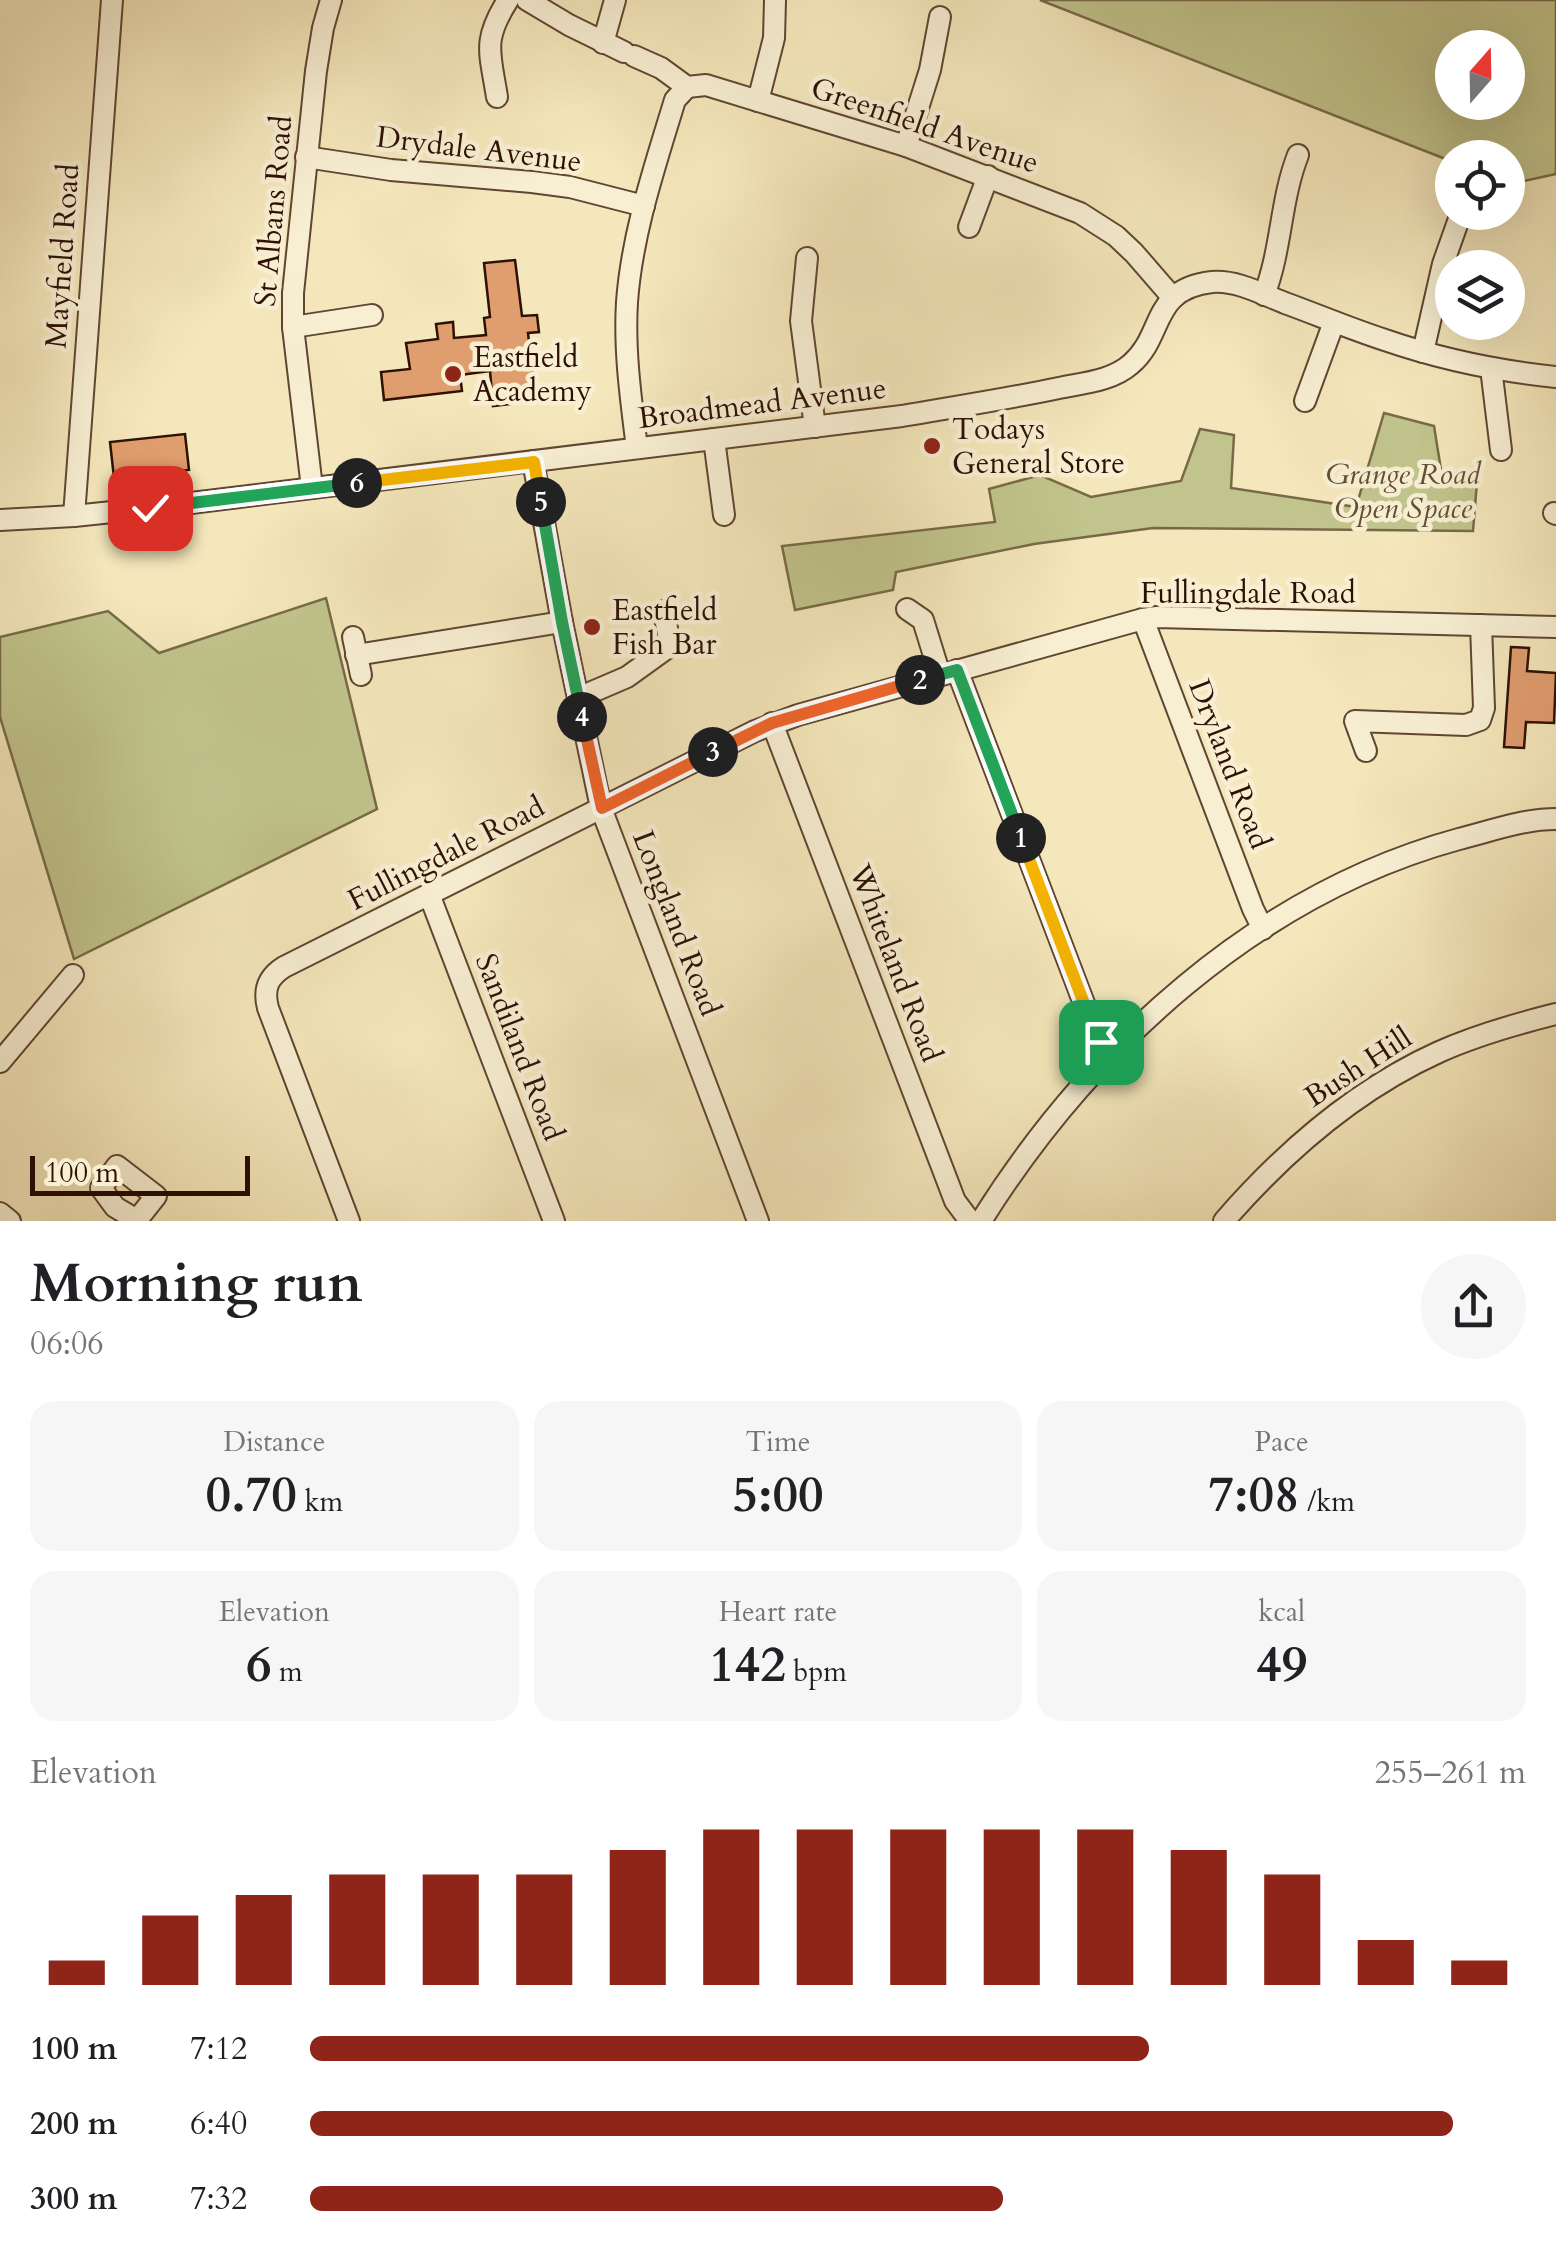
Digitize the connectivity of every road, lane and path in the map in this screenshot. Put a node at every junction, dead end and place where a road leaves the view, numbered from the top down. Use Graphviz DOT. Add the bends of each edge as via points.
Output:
graph roads {
  1 [pos="112,0"];
  2 [pos="331,0"];
  3 [pos="508,0"];
  4 [pos="527,0"];
  5 [pos="615,0"];
  6 [pos="776,0"];
  7 [pos="940,16"];
  8 [pos="603,43"];
  9 [pos="687,87"];
  10 [pos="499,101"];
  11 [pos="758,101"];
  12 [pos="906,146"];
  13 [pos="1298,155"];
  14 [pos="306,157"];
  15 [pos="988,176"];
  16 [pos="644,206"];
  17 [pos="970,227"];
  18 [pos="1455,230"];
  19 [pos="807,258"];
  20 [pos="1264,295"];
  21 [pos="1173,298"];
  22 [pos="372,316"];
  23 [pos="1334,322"];
  24 [pos="293,326"];
  25 [pos="1423,352"];
  26 [pos="1491,368"];
  27 [pos="1556,377"];
  28 [pos="1305,401"];
  29 [pos="815,427"];
  30 [pos="714,439"];
  31 [pos="637,448"];
  32 [pos="1501,450"];
  33 [pos="534,462"];
  34 [pos="312,488"];
  35 [pos="724,515"];
  36 [pos="74,516"];
  37 [pos="0,520"];
  38 [pos="907,609"];
  39 [pos="664,612"];
  40 [pos="1143,619"];
  41 [pos="562,622"];
  42 [pos="1481,625"];
  43 [pos="1556,627"];
  44 [pos="356,656"];
  45 [pos="948,672"];
  46 [pos="578,698"];
  47 [pos="772,723"];
  48 [pos="1366,751"];
  49 [pos="602,808"];
  50 [pos="1556,819"];
  51 [pos="429,894"];
  52 [pos="1263,929"];
  53 [pos="73,975"];
  54 [pos="1556,1014"];
  55 [pos="0,1029"];
  56 [pos="1110,1054"];
  57 [pos="6,1055"];
  58 [pos="0,1213"];
  59 [pos="10,1221"];
  60 [pos="350,1221"];
  61 [pos="554,1221"];
  62 [pos="758,1221"];
  63 [pos="970,1221"];
  64 [pos="981,1221"];
  65 [pos="1224,1221"];
  1 -- 36 [label="street, Mayfield Road"];
  2 -- 14 [label="street, St Albans Road"];
  3 -- 10 [label="street" via="490,40"];
  4 -- 8 [label="street, Greenfield Avenue"];
  5 -- 8 [label="street"];
  6 -- 11 [label="street"];
  7 -- 12 [label="street"];
  8 -- 9 [label="street, Greenfield Avenue"];
  9 -- 11 [label="street, Greenfield Avenue" via="706,85"];
  9 -- 16 [label="street" via="676,100"];
  11 -- 12 [label="street, Greenfield Avenue"];
  12 -- 15 [label="street, Greenfield Avenue"];
  13 -- 20 [label="street"];
  14 -- 16 [label="street, Drydale Avenue" via="570,187"];
  14 -- 24 [label="street, St Albans Road"];
  15 -- 17 [label="street"];
  15 -- 21 [label="street, Greenfield Avenue" via="1094,220"];
  16 -- 31 [label="street" via="626,328"];
  18 -- 25 [label="street"];
  19 -- 29 [label="street" via="801,321"];
  20 -- 21 [label="street" via="1222,282"];
  20 -- 23 [label="street"];
  21 -- 29 [label="street, Broadmead Avenue" via="1142,353 1098,380"];
  22 -- 24 [label="street"];
  23 -- 25 [label="street"];
  23 -- 28 [label="street"];
  24 -- 34 [label="street, St Albans Road"];
  25 -- 26 [label="street"];
  26 -- 27 [label="street"];
  26 -- 32 [label="street"];
  29 -- 30 [label="street, Broadmead Avenue"];
  30 -- 31 [label="street, Broadmead Avenue"];
  30 -- 35 [label="street"];
  31 -- 33 [label="street, Broadmead Avenue"];
  33 -- 34 [label="street, Broadmead Avenue"];
  33 -- 41 [label="street, Longland Road"];
  34 -- 36 [label="street, Broadmead Avenue"];
  36 -- 37 [label="street, Broadmead Avenue"];
  38 -- 45 [label="street" via="923,620"];
  39 -- 46 [label="street" via="670,646 628,678"];
  40 -- 42 [label="street, Fullingdale Road"];
  40 -- 45 [label="street, Fullingdale Road"];
  40 -- 52 [label="street, Dryland Road"];
  41 -- 44 [label="street"];
  41 -- 46 [label="street, Longland Road"];
  42 -- 43 [label="street, Fullingdale Road"];
  42 -- 48 [label="street" via="1480,720 1466,726 1355,721"];
  45 -- 47 [label="street, Fullingdale Road"];
  45 -- 56 [label="street" via="1093,1027"];
  46 -- 49 [label="street, Longland Road"];
  47 -- 49 [label="street, Fullingdale Road"];
  47 -- 63 [label="street, Whiteland Road" via="954,1201"];
  49 -- 51 [label="street, Fullingdale Road"];
  49 -- 62 [label="street, Longland Road"];
  50 -- 52 [label="street" via="1514,824 1395,859"];
  51 -- 60 [label="street, Fullingdale Road" via="284,967 266,986 268,1008"];
  51 -- 61 [label="street, Sandiland Road"];
  52 -- 56 [label="street"];
  53 -- 57 [label="street"];
  54 -- 65 [label="street, Bush Hill" via="1437,1052 1378,1086 1319,1126"];
  55 -- 57 [label="street"];
  56 -- 64 [label="street" via="1031,1145"];
  58 -- 59 [label="street"];
}
